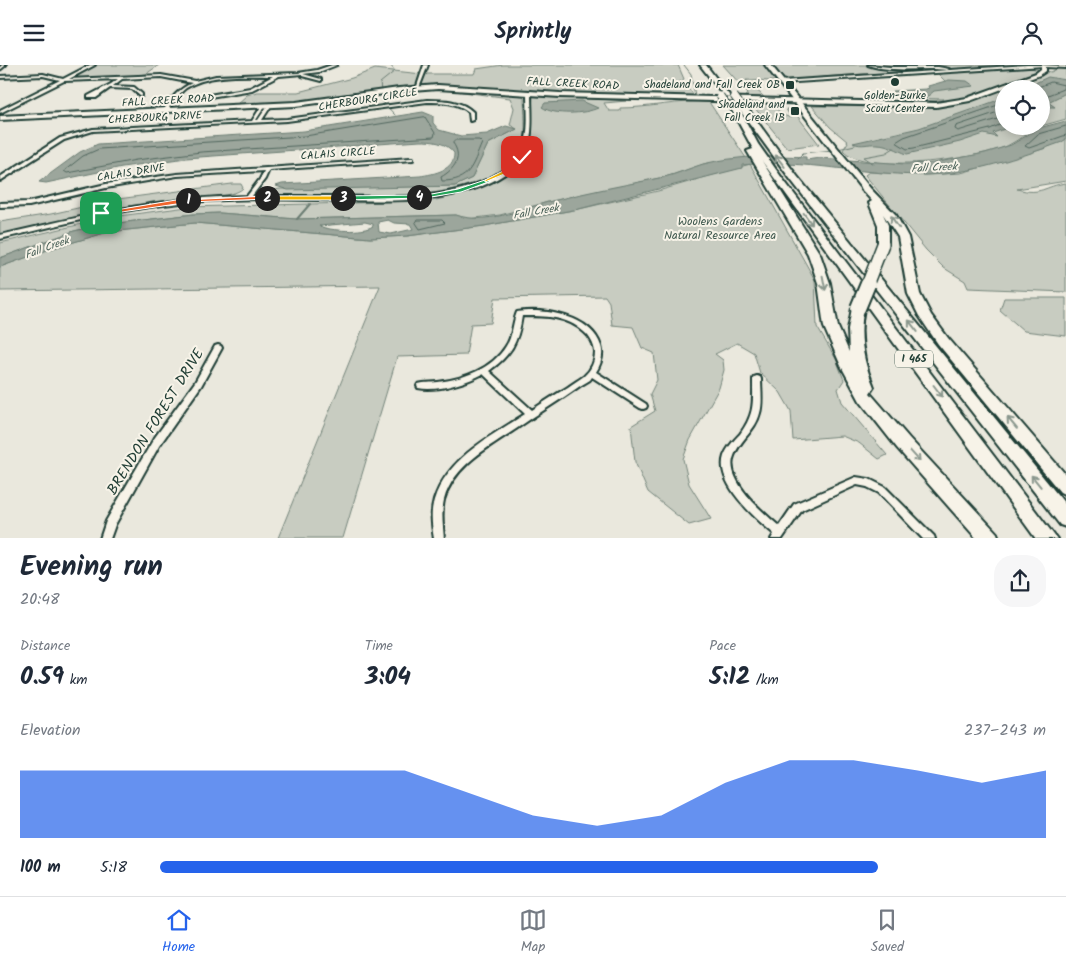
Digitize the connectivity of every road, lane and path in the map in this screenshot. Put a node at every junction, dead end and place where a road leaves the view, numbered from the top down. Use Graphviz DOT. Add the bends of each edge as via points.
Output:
graph roads {
  1 [pos="4,65"];
  2 [pos="93,65"];
  3 [pos="334,65"];
  4 [pos="426,65"];
  5 [pos="768,65"];
  6 [pos="869,65"];
  7 [pos="1032,66"];
  8 [pos="1054,66"];
  9 [pos="706,67"];
  10 [pos="1043,67"];
  11 [pos="1066,67"];
  12 [pos="0,69"];
  13 [pos="950,71"];
  14 [pos="279,74"];
  15 [pos="295,74"];
  16 [pos="0,77"];
  17 [pos="120,79"];
  18 [pos="63,80"];
  19 [pos="320,80"];
  20 [pos="194,82"];
  21 [pos="781,82"];
  22 [pos="110,86"];
  23 [pos="417,88"];
  24 [pos="529,93"];
  25 [pos="141,95"];
  26 [pos="210,96"];
  27 [pos="730,100"];
  28 [pos="797,102"];
  29 [pos="266,106"];
  30 [pos="165,111"];
  31 [pos="0,112"];
  32 [pos="0,118"];
  33 [pos="471,120"];
  34 [pos="256,122"];
  35 [pos="750,144"];
  36 [pos="411,159"];
  37 [pos="267,169"];
  38 [pos="773,177"];
  39 [pos="0,179"];
  40 [pos="867,190"];
  41 [pos="248,198"];
  42 [pos="0,205"];
  43 [pos="0,237"];
  44 [pos="218,348"];
  45 [pos="484,371"];
  46 [pos="592,373"];
  47 [pos="757,379"];
  48 [pos="421,386"];
  49 [pos="643,406"];
  50 [pos="531,414"];
  51 [pos="883,419"];
  52 [pos="1066,487"];
  53 [pos="1066,519"];
  54 [pos="778,535"];
  55 [pos="105,538"];
  56 [pos="439,538"];
  57 [pos="929,538"];
  58 [pos="989,538"];
  59 [pos="1047,538"];
  1 -- 12 [label="street"];
  2 -- 18 [label="street"];
  3 -- 15 [label="street"];
  4 -- 23 [label="street"];
  5 -- 21 [label="main road"];
  6 -- 13 [label="street" via="934,67"];
  7 -- 10 [label="street"];
  7 -- 13 [label="street"];
  8 -- 10 [label="main road, FALL CREEK ROAD"];
  8 -- 11 [label="main road, FALL CREEK ROAD"];
  9 -- 27 [label="highway"];
  9 -- 27 [label="highway, I 465"];
  10 -- 28 [label="main road, FALL CREEK ROAD" via="1038,74 949,104"];
  13 -- 21 [label="street"];
  14 -- 15 [label="street"];
  14 -- 20 [label="street" via="226,75"];
  14 -- 26 [label="street" via="251,89"];
  15 -- 19 [label="street"];
  16 -- 18 [label="street" via="43,75"];
  17 -- 18 [label="street"];
  17 -- 20 [label="street" via="168,76"];
  17 -- 22 [label="street"];
  18 -- 31 [label="street"];
  20 -- 30 [label="street" via="177,94"];
  21 -- 28 [label="main road"];
  22 -- 22 [label="street" via="89,97 94,97"];
  22 -- 25 [label="street" via="133,88"];
  23 -- 24 [label="main road, FALL CREEK ROAD" via="453,87"];
  23 -- 29 [label="main road, FALL CREEK ROAD"];
  24 -- 28 [label="main road, FALL CREEK ROAD"];
  24 -- 41 [label="street" via="524,153 507,171 483,183 449,193 412,197"];
  27 -- 35 [label="highway, I 465"];
  27 -- 35 [label="highway" via="741,133"];
  53 -- 27 [label="highway, I 465, one-way"];
  28 -- 40 [label="main road"];
  29 -- 30 [label="main road, FALL CREEK ROAD"];
  29 -- 34 [label="street"];
  30 -- 32 [label="main road, FALL CREEK ROAD"];
  33 -- 34 [label="street, CHERBOURG CIRCLE" via="469,110 451,103 418,101 309,118"];
  34 -- 39 [label="street, CHERBOURG DRIVE" via="100,129 77,133"];
  35 -- 38 [label="highway"];
  36 -- 37 [label="street, CALAIS CIRCLE"];
  37 -- 41 [label="street"];
  37 -- 42 [label="street, CALAIS DRIVE" via="160,177 29,204"];
  38 -- 51 [label="highway, one-way" via="814,254 837,342 865,397"];
  38 -- 59 [label="highway, I 465, one-way"];
  40 -- 51 [label="highway, bridge" via="882,219 883,244 858,308 854,327 855,351 862,377"];
  52 -- 40 [label="highway, one-way" via="936,332 917,301 910,280 905,242 898,226"];
  41 -- 43 [label="street" via="138,206"];
  44 -- 55 [label="street, BRENDON FOREST DRIVE" via="198,384 156,443"];
  45 -- 46 [label="street" via="510,348 518,331 519,315 557,316 586,328 599,349"];
  45 -- 48 [label="street" via="458,382"];
  45 -- 50 [label="street"];
  46 -- 49 [label="street"];
  46 -- 50 [label="street"];
  47 -- 54 [label="street" via="756,414 729,456 727,470 754,511"];
  50 -- 56 [label="street" via="474,451 454,470 438,506"];
  51 -- 58 [label="highway, one-way"];
  54 -- 57 [label="street" via="798,507 851,482 870,484 887,494"];
}
